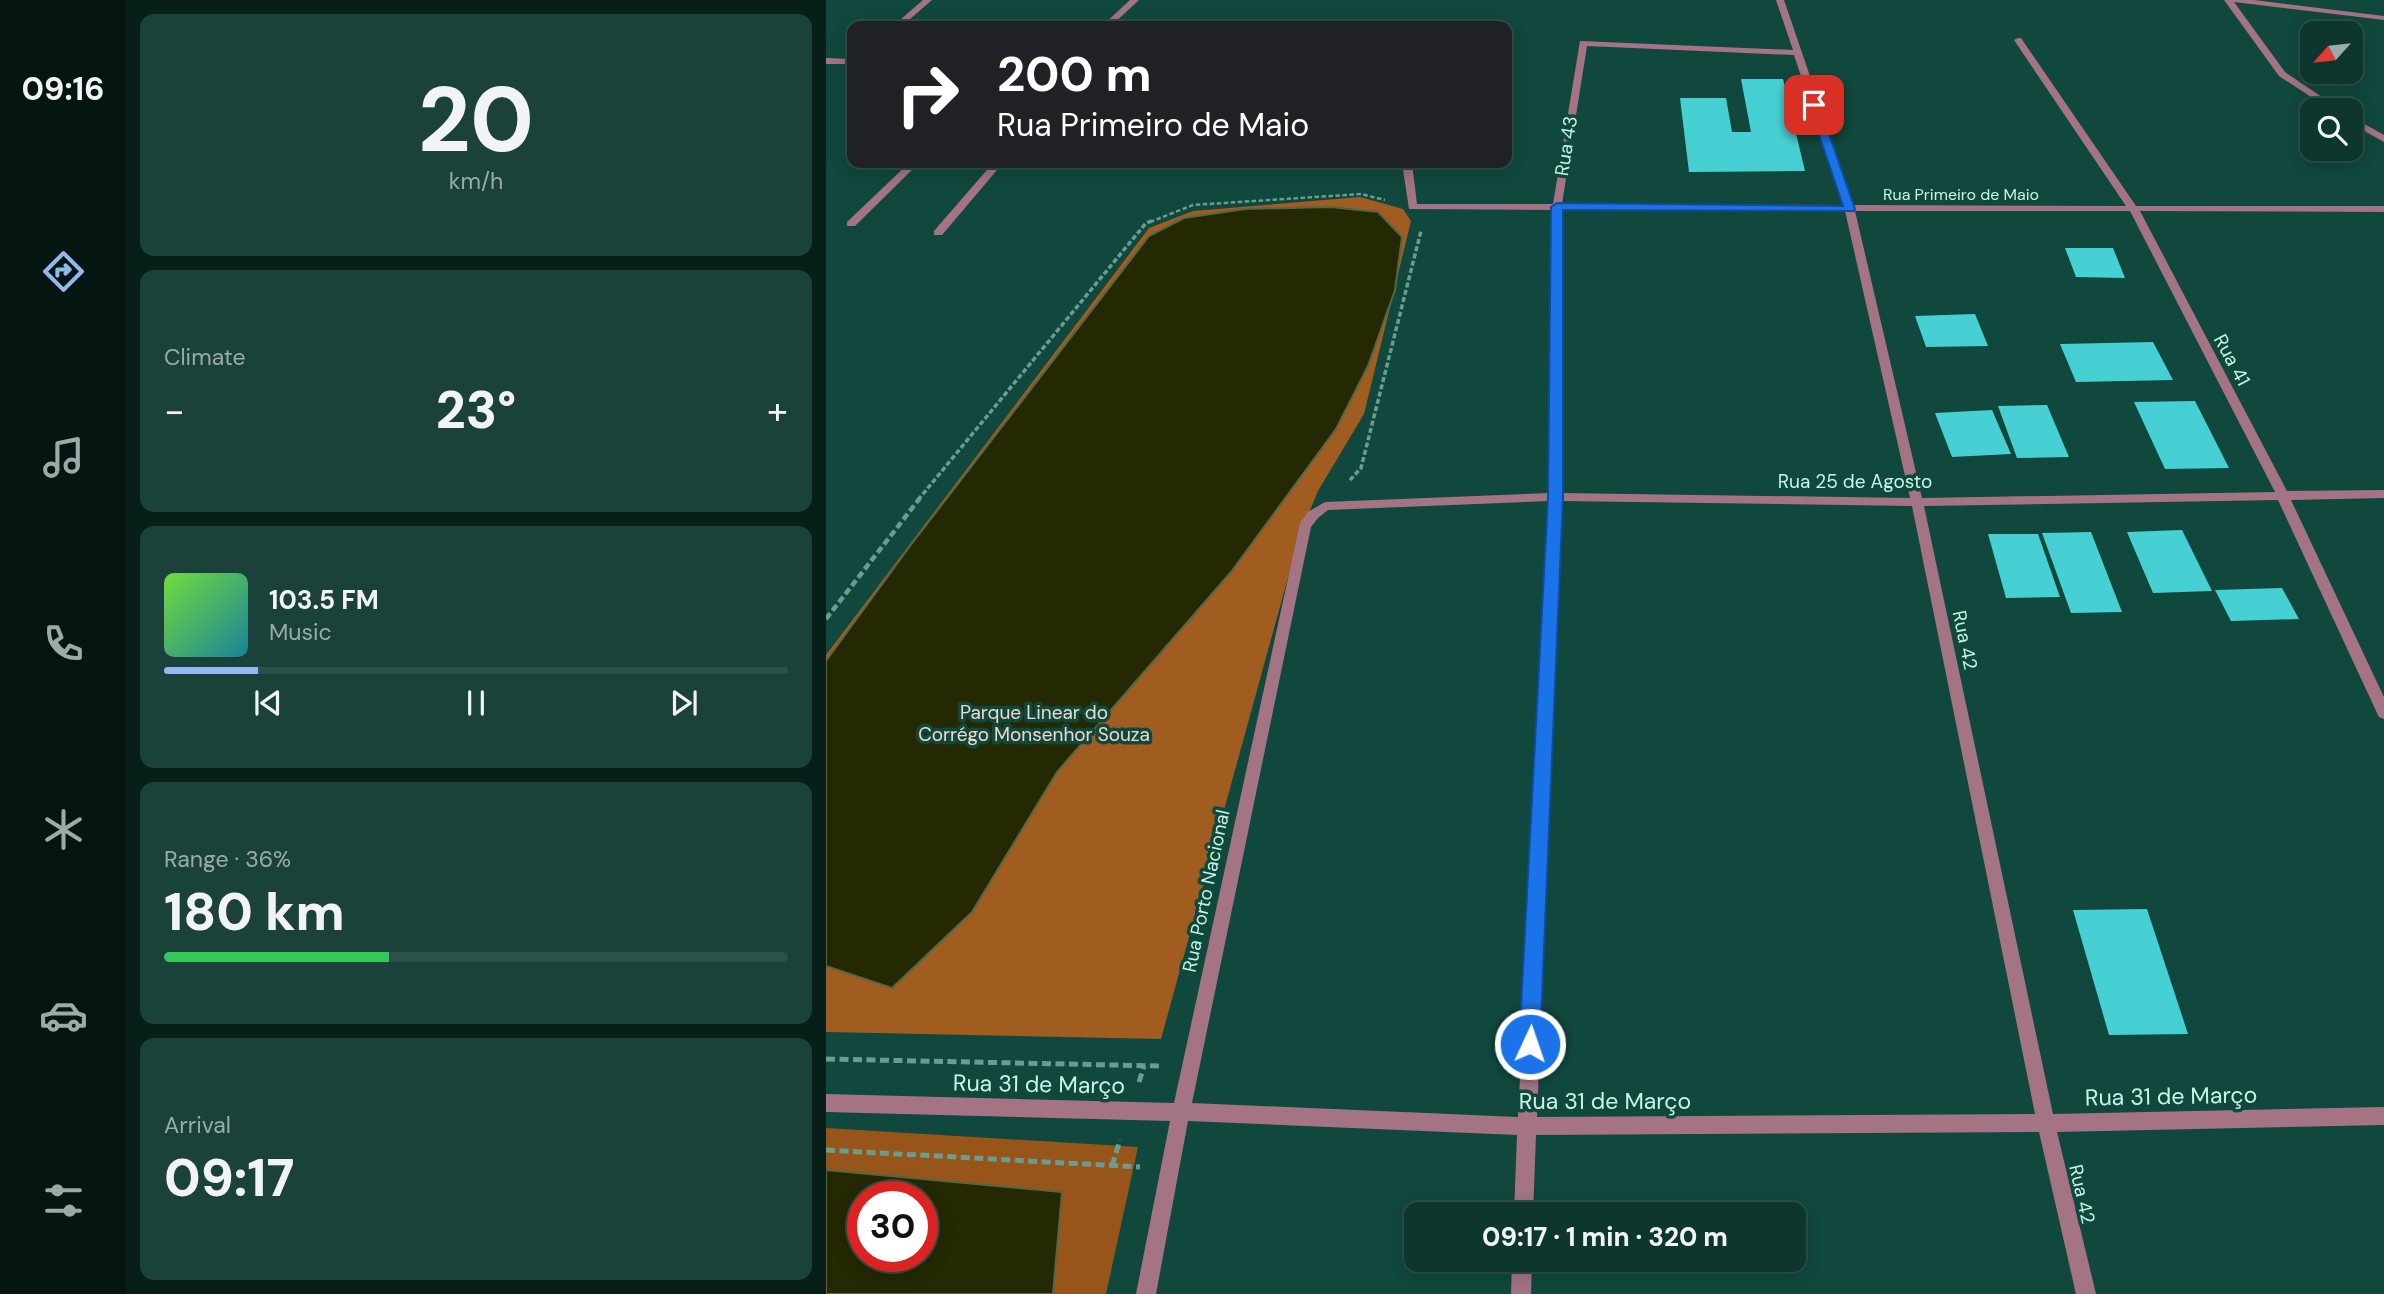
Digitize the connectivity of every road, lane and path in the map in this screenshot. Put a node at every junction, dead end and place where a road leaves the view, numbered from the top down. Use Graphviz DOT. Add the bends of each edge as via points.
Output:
graph roads {
  1 [pos="928,0"];
  2 [pos="1135,0"];
  3 [pos="1780,0"];
  4 [pos="2228,0"];
  5 [pos="2234,0"];
  6 [pos="2384,18"];
  7 [pos="903,21"];
  8 [pos="1112,21"];
  9 [pos="2018,40"];
  10 [pos="1796,53"];
  11 [pos="826,61"];
  12 [pos="847,62"];
  13 [pos="2319,98"];
  14 [pos="2363,126"];
  15 [pos="2384,139"];
  16 [pos="909,168"];
  17 [pos="994,168"];
  18 [pos="1408,168"];
  19 [pos="1412,206"];
  20 [pos="1557,207"];
  21 [pos="1850,209"];
  22 [pos="2384,209"];
  23 [pos="2134,210"];
  24 [pos="851,224"];
  25 [pos="938,233"];
  26 [pos="2282,494"];
  27 [pos="2384,494"];
  28 [pos="1556,497"];
  29 [pos="1917,502"];
  30 [pos="1325,506"];
  31 [pos="826,619"];
  32 [pos="2384,713"];
  33 [pos="826,1059"];
  34 [pos="1190,1067"];
  35 [pos="826,1103"];
  36 [pos="1181,1112"];
  37 [pos="2384,1116"];
  38 [pos="2046,1123"];
  39 [pos="1526,1126"];
  40 [pos="826,1150"];
  41 [pos="1170,1169"];
  42 [pos="1523,1202"];
  43 [pos="1522,1272"];
  44 [pos="1146,1294"];
  45 [pos="1521,1294"];
  46 [pos="2087,1294"];
  1 -- 7 [label="street"];
  2 -- 8 [label="street"];
  3 -- 10 [label="street, Rua 42"];
  4 -- 13 [label="street" via="2282,74"];
  5 -- 6 [label="street"];
  9 -- 23 [label="street, Rua 41"];
  10 -- 20 [label="street, Rua 43" via="1583,43"];
  10 -- 21 [label="street, Rua 42"];
  11 -- 12 [label="street"];
  14 -- 15 [label="street"];
  16 -- 24 [label="street"];
  17 -- 25 [label="street"];
  18 -- 19 [label="street"];
  19 -- 20 [label="street, Rua Primeiro de Maio"];
  19 -- 30 [label="path" via="1424,219 1361,468"];
  19 -- 31 [label="path" via="1361,194 1193,205 1146,223"];
  20 -- 21 [label="street, Rua Primeiro de Maio"];
  20 -- 28 [label="street, Rua 43"];
  21 -- 23 [label="street, Rua Primeiro de Maio"];
  21 -- 29 [label="street, Rua 42"];
  22 -- 23 [label="street, Rua Primeiro de Maio"];
  23 -- 26 [label="street, Rua 41"];
  26 -- 27 [label="street, Rua 25 de Agosto"];
  26 -- 29 [label="street, Rua 25 de Agosto"];
  26 -- 32 [label="street, Rua 41"];
  28 -- 29 [label="street, Rua 25 de Agosto"];
  28 -- 30 [label="street, Rua 25 de Agosto"];
  28 -- 39 [label="street, Rua 43"];
  29 -- 38 [label="street, Rua 42"];
  30 -- 34 [label="street, Rua Porto Nacional" via="1305,526"];
  33 -- 34 [label="path"];
  34 -- 36 [label="street, Rua Porto Nacional"];
  35 -- 36 [label="street, Rua 31 de Março"];
  36 -- 39 [label="street, Rua 31 de Março"];
  36 -- 41 [label="street, Rua Porto Nacional"];
  37 -- 38 [label="street, Rua 31 de Março"];
  38 -- 39 [label="street, Rua 31 de Março"];
  38 -- 46 [label="street, Rua 42"];
  39 -- 42 [label="street, Rua 43"];
  40 -- 41 [label="path"];
  41 -- 44 [label="street, Rua Porto Nacional"];
  43 -- 45 [label="street"];
}
